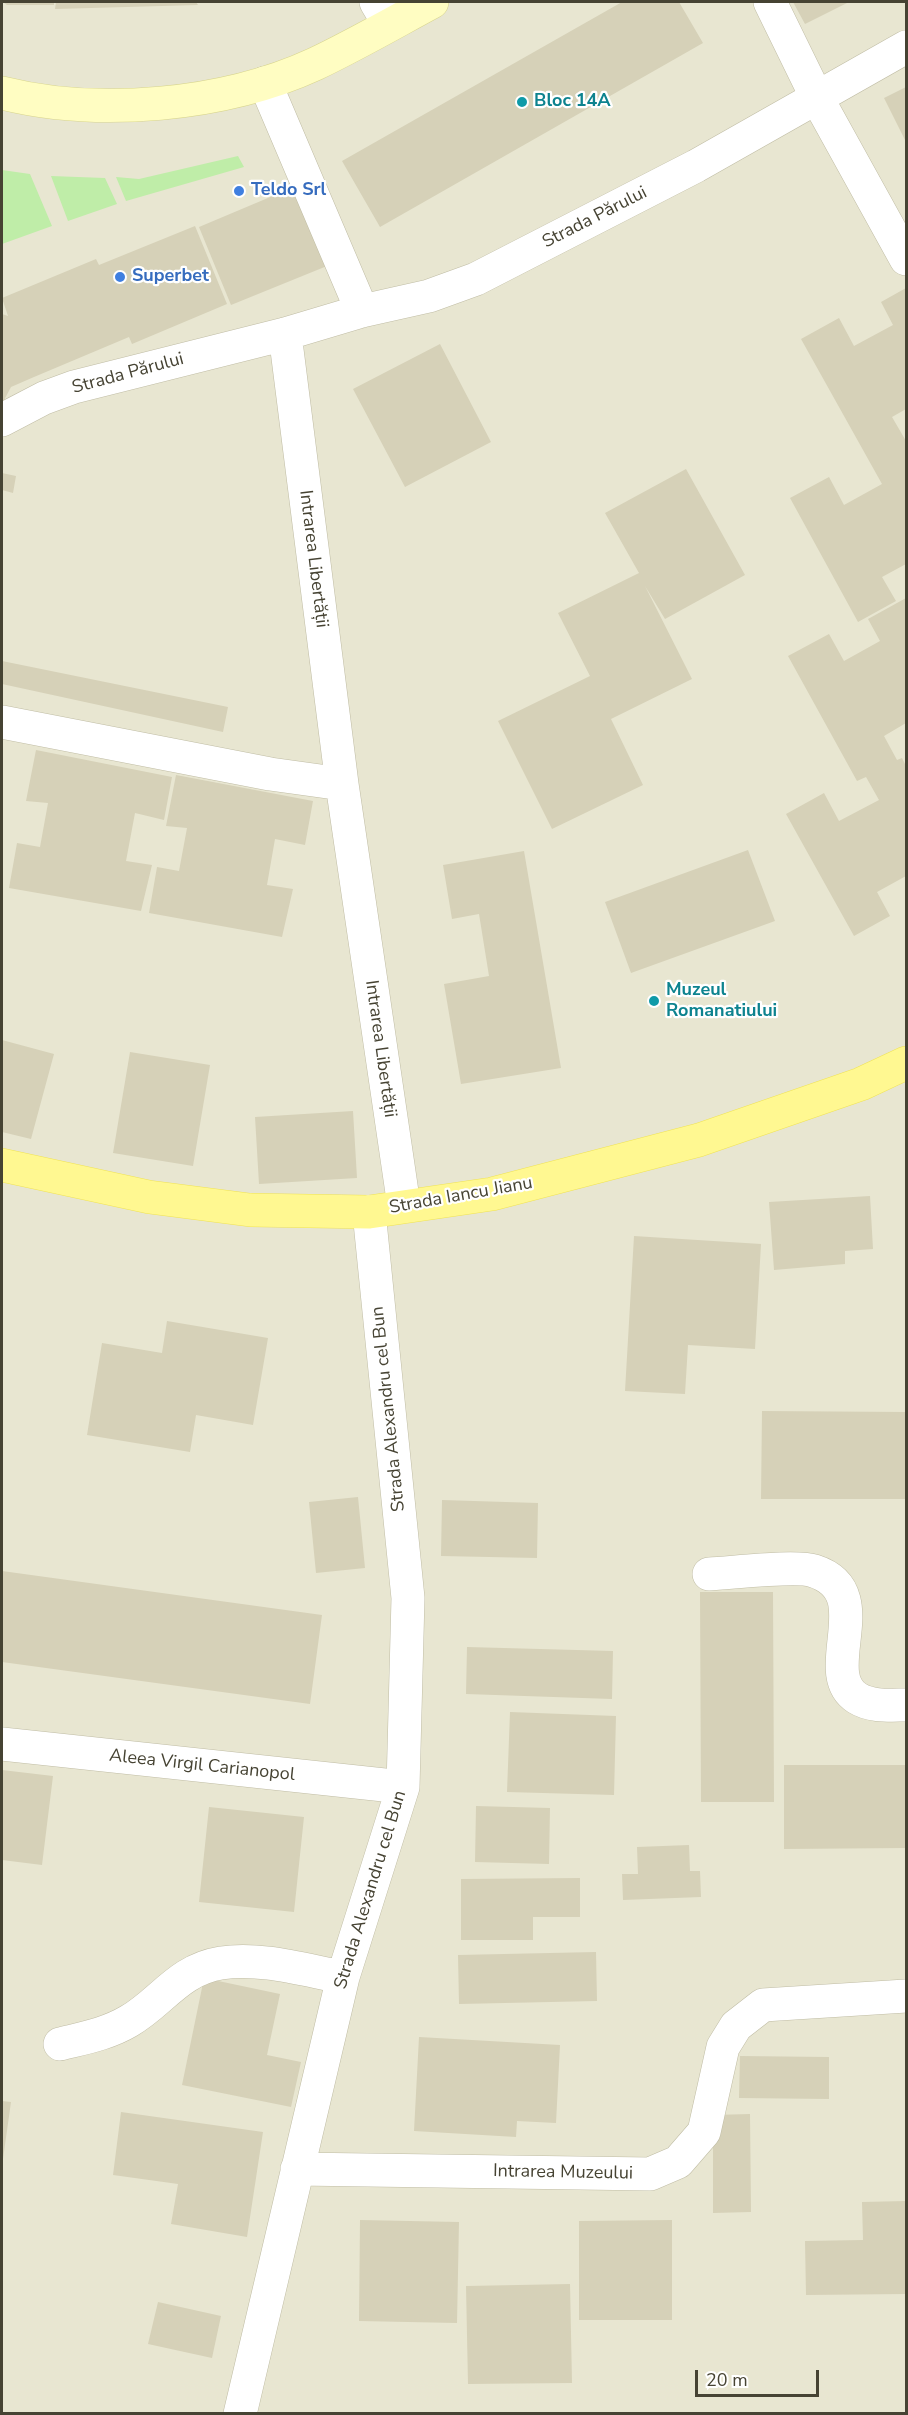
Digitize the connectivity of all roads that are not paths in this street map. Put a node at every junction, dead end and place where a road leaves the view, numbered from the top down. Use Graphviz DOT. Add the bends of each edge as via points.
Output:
graph roads {
  1 [pos="432,2"];
  2 [pos="770,2"];
  3 [pos="383,13"];
  4 [pos="906,47"];
  5 [pos="265,83"];
  6 [pos="2,93"];
  7 [pos="817,98"];
  8 [pos="906,260"];
  9 [pos="362,311"];
  10 [pos="285,334"];
  11 [pos="2,420"];
  12 [pos="2,722"];
  13 [pos="342,784"];
  14 [pos="906,1063"];
  15 [pos="2,1165"];
  16 [pos="404,1206"];
  17 [pos="369,1212"];
  18 [pos="709,1574"];
  19 [pos="906,1705"];
  20 [pos="2,1744"];
  21 [pos="403,1787"];
  22 [pos="343,1977"];
  23 [pos="906,1996"];
  24 [pos="60,2044"];
  25 [pos="297,2169"];
  26 [pos="240,2414"];
  1 -- 3 [label="main road"];
  2 -- 7 [label="street"];
  3 -- 5 [label="main road" via="314,64"];
  4 -- 7 [label="street, Strada Părului"];
  5 -- 6 [label="main road" via="209,98 154,104 87,104"];
  5 -- 9 [label="street"];
  7 -- 8 [label="street"];
  7 -- 9 [label="street, Strada Părului" via="696,166 476,279 429,296"];
  9 -- 10 [label="street, Strada Părului"];
  10 -- 11 [label="street, Strada Părului" via="74,387"];
  10 -- 13 [label="street, Intrarea Libertății"];
  12 -- 13 [label="street" via="270,774"];
  13 -- 16 [label="street, Intrarea Libertății"];
  14 -- 16 [label="main road, Strada Iancu Jianu" via="861,1084 699,1140 492,1194"];
  15 -- 17 [label="main road, Strada Iancu Jianu" via="161,1199 250,1210"];
  16 -- 17 [label="main road, Strada Iancu Jianu"];
  17 -- 21 [label="street, Strada Alexandru cel Bun" via="408,1598"];
  18 -- 19 [label="street" via="797,1570 814,1571 832,1580 843,1595 846,1609 843,1662 848,1689 858,1699"];
  20 -- 21 [label="street, Aleea Virgil Carianopol"];
  21 -- 22 [label="street, Strada Alexandru cel Bun"];
  22 -- 24 [label="street" via="260,1962 220,1964 175,1982 131,2020 104,2033"];
  22 -- 25 [label="street, Strada Alexandru cel Bun"];
  23 -- 25 [label="street, Intrarea Muzeului" via="763,2006 736,2026 723,2047 705,2132 678,2162 650,2174"];
  25 -- 26 [label="street, Strada Alexandru cel Bun"];
}
